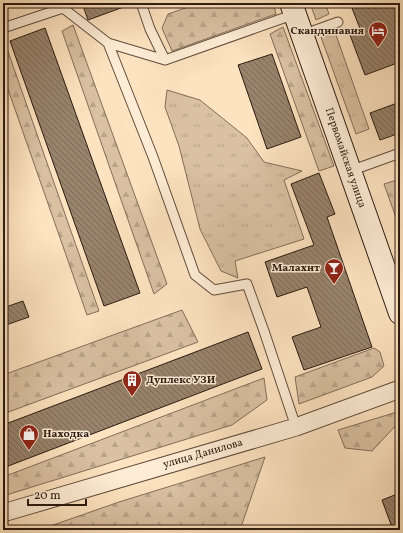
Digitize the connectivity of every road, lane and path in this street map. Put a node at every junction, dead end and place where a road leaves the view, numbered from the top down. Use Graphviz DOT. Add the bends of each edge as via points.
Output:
graph roads {
  1 [pos="141,3"];
  2 [pos="293,9"];
  3 [pos="338,22"];
  4 [pos="3,28"];
  5 [pos="302,35"];
  6 [pos="108,43"];
  7 [pos="165,60"];
  8 [pos="400,153"];
  9 [pos="350,171"];
  10 [pos="400,313"];
  11 [pos="400,389"];
  12 [pos="296,427"];
  13 [pos="3,513"];
  1 -- 7 [label="lane"];
  2 -- 5 [label="main road, Первомайская улица"];
  2 -- 7 [label="lane"];
  3 -- 5 [label="lane"];
  4 -- 6 [label="lane" via="63,8"];
  5 -- 9 [label="main road, Первомайская улица"];
  6 -- 7 [label="lane"];
  6 -- 12 [label="lane" via="153,157 195,275 214,290 247,284"];
  8 -- 9 [label="lane"];
  9 -- 10 [label="main road, Первомайская улица"];
  11 -- 12 [label="street, улица Данилова"];
  12 -- 13 [label="street, улица Данилова"];
}
